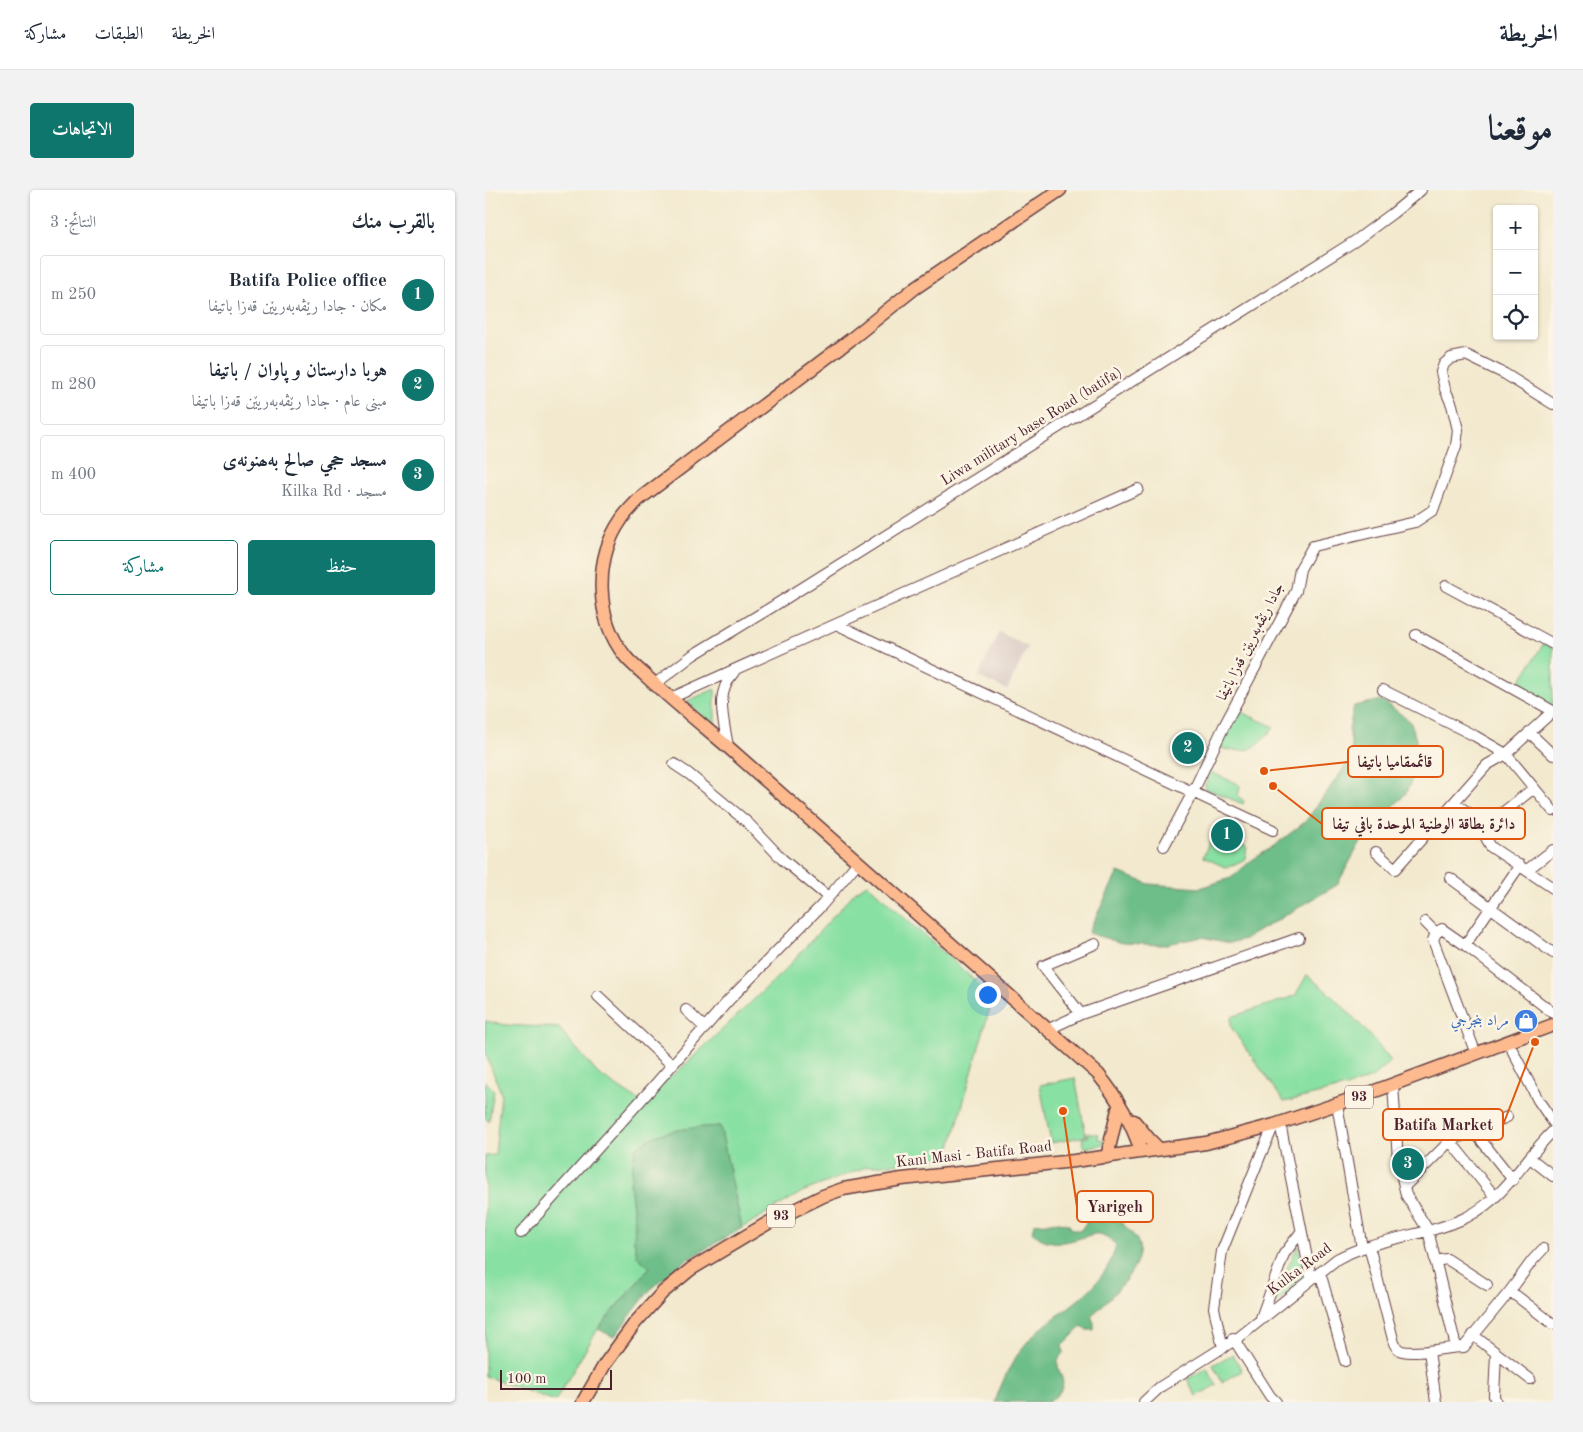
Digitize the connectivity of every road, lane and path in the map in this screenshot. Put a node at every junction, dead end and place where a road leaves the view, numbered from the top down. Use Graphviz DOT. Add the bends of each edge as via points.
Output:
graph roads {
  1 [pos="1059,190"];
  2 [pos="1421,190"];
  3 [pos="1553,404"];
  4 [pos="1138,489"];
  5 [pos="1446,586"];
  6 [pos="838,625"];
  7 [pos="1416,635"];
  8 [pos="1553,644"];
  9 [pos="735,671"];
  10 [pos="655,684"];
  11 [pos="1383,690"];
  12 [pos="671,698"];
  13 [pos="1553,711"];
  14 [pos="1529,732"];
  15 [pos="729,747"];
  16 [pos="1505,754"];
  17 [pos="1553,755"];
  18 [pos="674,764"];
  19 [pos="1534,788"];
  20 [pos="1193,792"];
  21 [pos="1454,803"];
  22 [pos="1553,811"];
  23 [pos="1486,829"];
  24 [pos="1273,830"];
  25 [pos="1164,846"];
  26 [pos="1553,850"];
  27 [pos="1376,852"];
  28 [pos="859,862"];
  29 [pos="1524,868"];
  30 [pos="1450,878"];
  31 [pos="1553,888"];
  32 [pos="828,897"];
  33 [pos="1491,909"];
  34 [pos="1425,922"];
  35 [pos="1436,932"];
  36 [pos="1299,938"];
  37 [pos="1095,944"];
  38 [pos="1465,945"];
  39 [pos="1553,953"];
  40 [pos="597,996"];
  41 [pos="686,1010"];
  42 [pos="1553,1013"];
  43 [pos="1081,1014"];
  44 [pos="1553,1024"];
  45 [pos="705,1028"];
  46 [pos="1049,1029"];
  47 [pos="1507,1042"];
  48 [pos="1476,1054"];
  49 [pos="672,1065"];
  50 [pos="1393,1085"];
  51 [pos="1337,1104"];
  52 [pos="1119,1107"];
  53 [pos="1507,1117"];
  54 [pos="1553,1122"];
  55 [pos="1277,1124"];
  56 [pos="1473,1130"];
  57 [pos="1553,1130"];
  58 [pos="1450,1141"];
  59 [pos="1159,1149"];
  60 [pos="1137,1152"];
  61 [pos="1107,1156"];
  62 [pos="1530,1158"];
  63 [pos="1553,1176"];
  64 [pos="1513,1180"];
  65 [pos="1404,1186"];
  66 [pos="1495,1197"];
  67 [pos="1428,1230"];
  68 [pos="1301,1232"];
  69 [pos="521,1233"];
  70 [pos="1366,1247"];
  71 [pos="1543,1249"];
  72 [pos="1435,1261"];
  73 [pos="1320,1272"];
  74 [pos="1311,1278"];
  75 [pos="1487,1285"];
  76 [pos="1510,1291"];
  77 [pos="1261,1320"];
  78 [pos="1553,1324"];
  79 [pos="1473,1335"];
  80 [pos="1234,1339"];
  81 [pos="1456,1347"];
  82 [pos="1223,1348"];
  83 [pos="1429,1351"];
  84 [pos="1496,1353"];
  85 [pos="1345,1361"];
  86 [pos="1530,1378"];
  87 [pos="583,1402"];
  88 [pos="1144,1402"];
  89 [pos="1276,1402"];
  90 [pos="1436,1402"];
  91 [pos="1496,1402"];
  1 -- 10 [label="main road" via="915,288 638,500 621,520 608,545 601,575 603,602 610,630 625,656"];
  2 -- 10 [label="street, Liwa military base Road (batifa)" via="1355,241 693,655"];
  3 -- 20 [label="street, جادا رێڤه‌به‌ريێن قه‌زا باتيفا" via="1505,374 1466,355 1451,358 1444,364 1441,372 1458,430 1433,510 1415,522 1313,546 1300,569 1296,591 1224,726"];
  4 -- 6 [label="street"];
  5 -- 8 [label="street"];
  6 -- 9 [label="street"];
  6 -- 20 [label="street"];
  7 -- 13 [label="street"];
  9 -- 12 [label="street"];
  9 -- 15 [label="street" via="723,689 721,700"];
  10 -- 12 [label="main road"];
  11 -- 16 [label="street"];
  12 -- 15 [label="main road"];
  13 -- 14 [label="street"];
  14 -- 16 [label="street"];
  14 -- 17 [label="street"];
  15 -- 28 [label="main road"];
  16 -- 19 [label="street"];
  16 -- 21 [label="street" via="1487,765"];
  18 -- 32 [label="street" via="747,822 782,859"];
  19 -- 22 [label="street"];
  19 -- 23 [label="street"];
  20 -- 24 [label="street"];
  20 -- 25 [label="street"];
  21 -- 23 [label="street" via="1479,820"];
  21 -- 27 [label="street" via="1395,869"];
  23 -- 29 [label="street" via="1484,834 1491,847"];
  26 -- 29 [label="street"];
  28 -- 32 [label="street"];
  28 -- 46 [label="main road"];
  29 -- 31 [label="street"];
  29 -- 33 [label="street"];
  30 -- 33 [label="street"];
  32 -- 45 [label="street"];
  33 -- 38 [label="street"];
  33 -- 39 [label="street"];
  34 -- 35 [label="street"];
  35 -- 38 [label="street" via="1442,929"];
  35 -- 48 [label="street" via="1433,940"];
  36 -- 43 [label="street"];
  37 -- 43 [label="street" via="1043,966"];
  38 -- 42 [label="street"];
  40 -- 49 [label="street"];
  41 -- 45 [label="street"];
  43 -- 46 [label="street"];
  44 -- 47 [label="main road, Kani Masi - Batifa Road / 93"];
  45 -- 49 [label="street"];
  46 -- 52 [label="main road" via="1111,1089"];
  47 -- 48 [label="main road, Kani Masi - Batifa Road / 93"];
  47 -- 54 [label="street"];
  48 -- 50 [label="main road, Kani Masi - Batifa Road / 93"];
  49 -- 69 [label="street"];
  50 -- 51 [label="main road, Kani Masi - Batifa Road / 93"];
  50 -- 65 [label="street" via="1398,1160"];
  51 -- 55 [label="main road, Kani Masi - Batifa Road / 93"];
  51 -- 70 [label="street"];
  52 -- 59 [label="main road" via="1123,1107"];
  52 -- 60 [label="main road"];
  52 -- 61 [label="main road"];
  53 -- 56 [label="street"];
  55 -- 59 [label="main road, Kani Masi - Batifa Road / 93" via="1206,1143"];
  55 -- 68 [label="street"];
  55 -- 82 [label="street" via="1261,1154 1222,1252 1214,1308"];
  56 -- 58 [label="street"];
  56 -- 64 [label="street"];
  57 -- 62 [label="street, Kulka Road"];
  58 -- 65 [label="street"];
  58 -- 66 [label="street"];
  59 -- 60 [label="main road, Kani Masi - Batifa Road / 93"];
  60 -- 61 [label="main road, Kani Masi - Batifa Road / 93"];
  61 -- 87 [label="main road, Kani Masi - Batifa Road / 93" via="863,1185 805,1204 691,1268 662,1293 605,1364"];
  62 -- 63 [label="street"];
  62 -- 64 [label="street, Kulka Road"];
  64 -- 66 [label="street, Kulka Road"];
  65 -- 67 [label="street" via="1406,1195"];
  66 -- 67 [label="street, Kulka Road" via="1467,1217"];
  67 -- 70 [label="street, Kulka Road"];
  67 -- 72 [label="street"];
  68 -- 74 [label="street"];
  68 -- 77 [label="street" via="1284,1254"];
  70 -- 73 [label="street, Kulka Road" via="1353,1250"];
  70 -- 83 [label="street" via="1397,1349 1403,1352"];
  71 -- 76 [label="street"];
  72 -- 75 [label="street" via="1447,1258"];
  72 -- 81 [label="street"];
  73 -- 74 [label="street, Kulka Road"];
  73 -- 85 [label="street"];
  74 -- 77 [label="street, Kulka Road"];
  76 -- 78 [label="street"];
  76 -- 79 [label="street"];
  77 -- 80 [label="street, Kulka Road"];
  79 -- 81 [label="street" via="1464,1347"];
  79 -- 84 [label="street"];
  80 -- 82 [label="street, Kulka Road"];
  80 -- 89 [label="street"];
  81 -- 83 [label="street"];
  82 -- 88 [label="street, Kulka Road" via="1160,1386"];
  83 -- 90 [label="street"];
  84 -- 86 [label="street"];
  84 -- 91 [label="street"];
}
